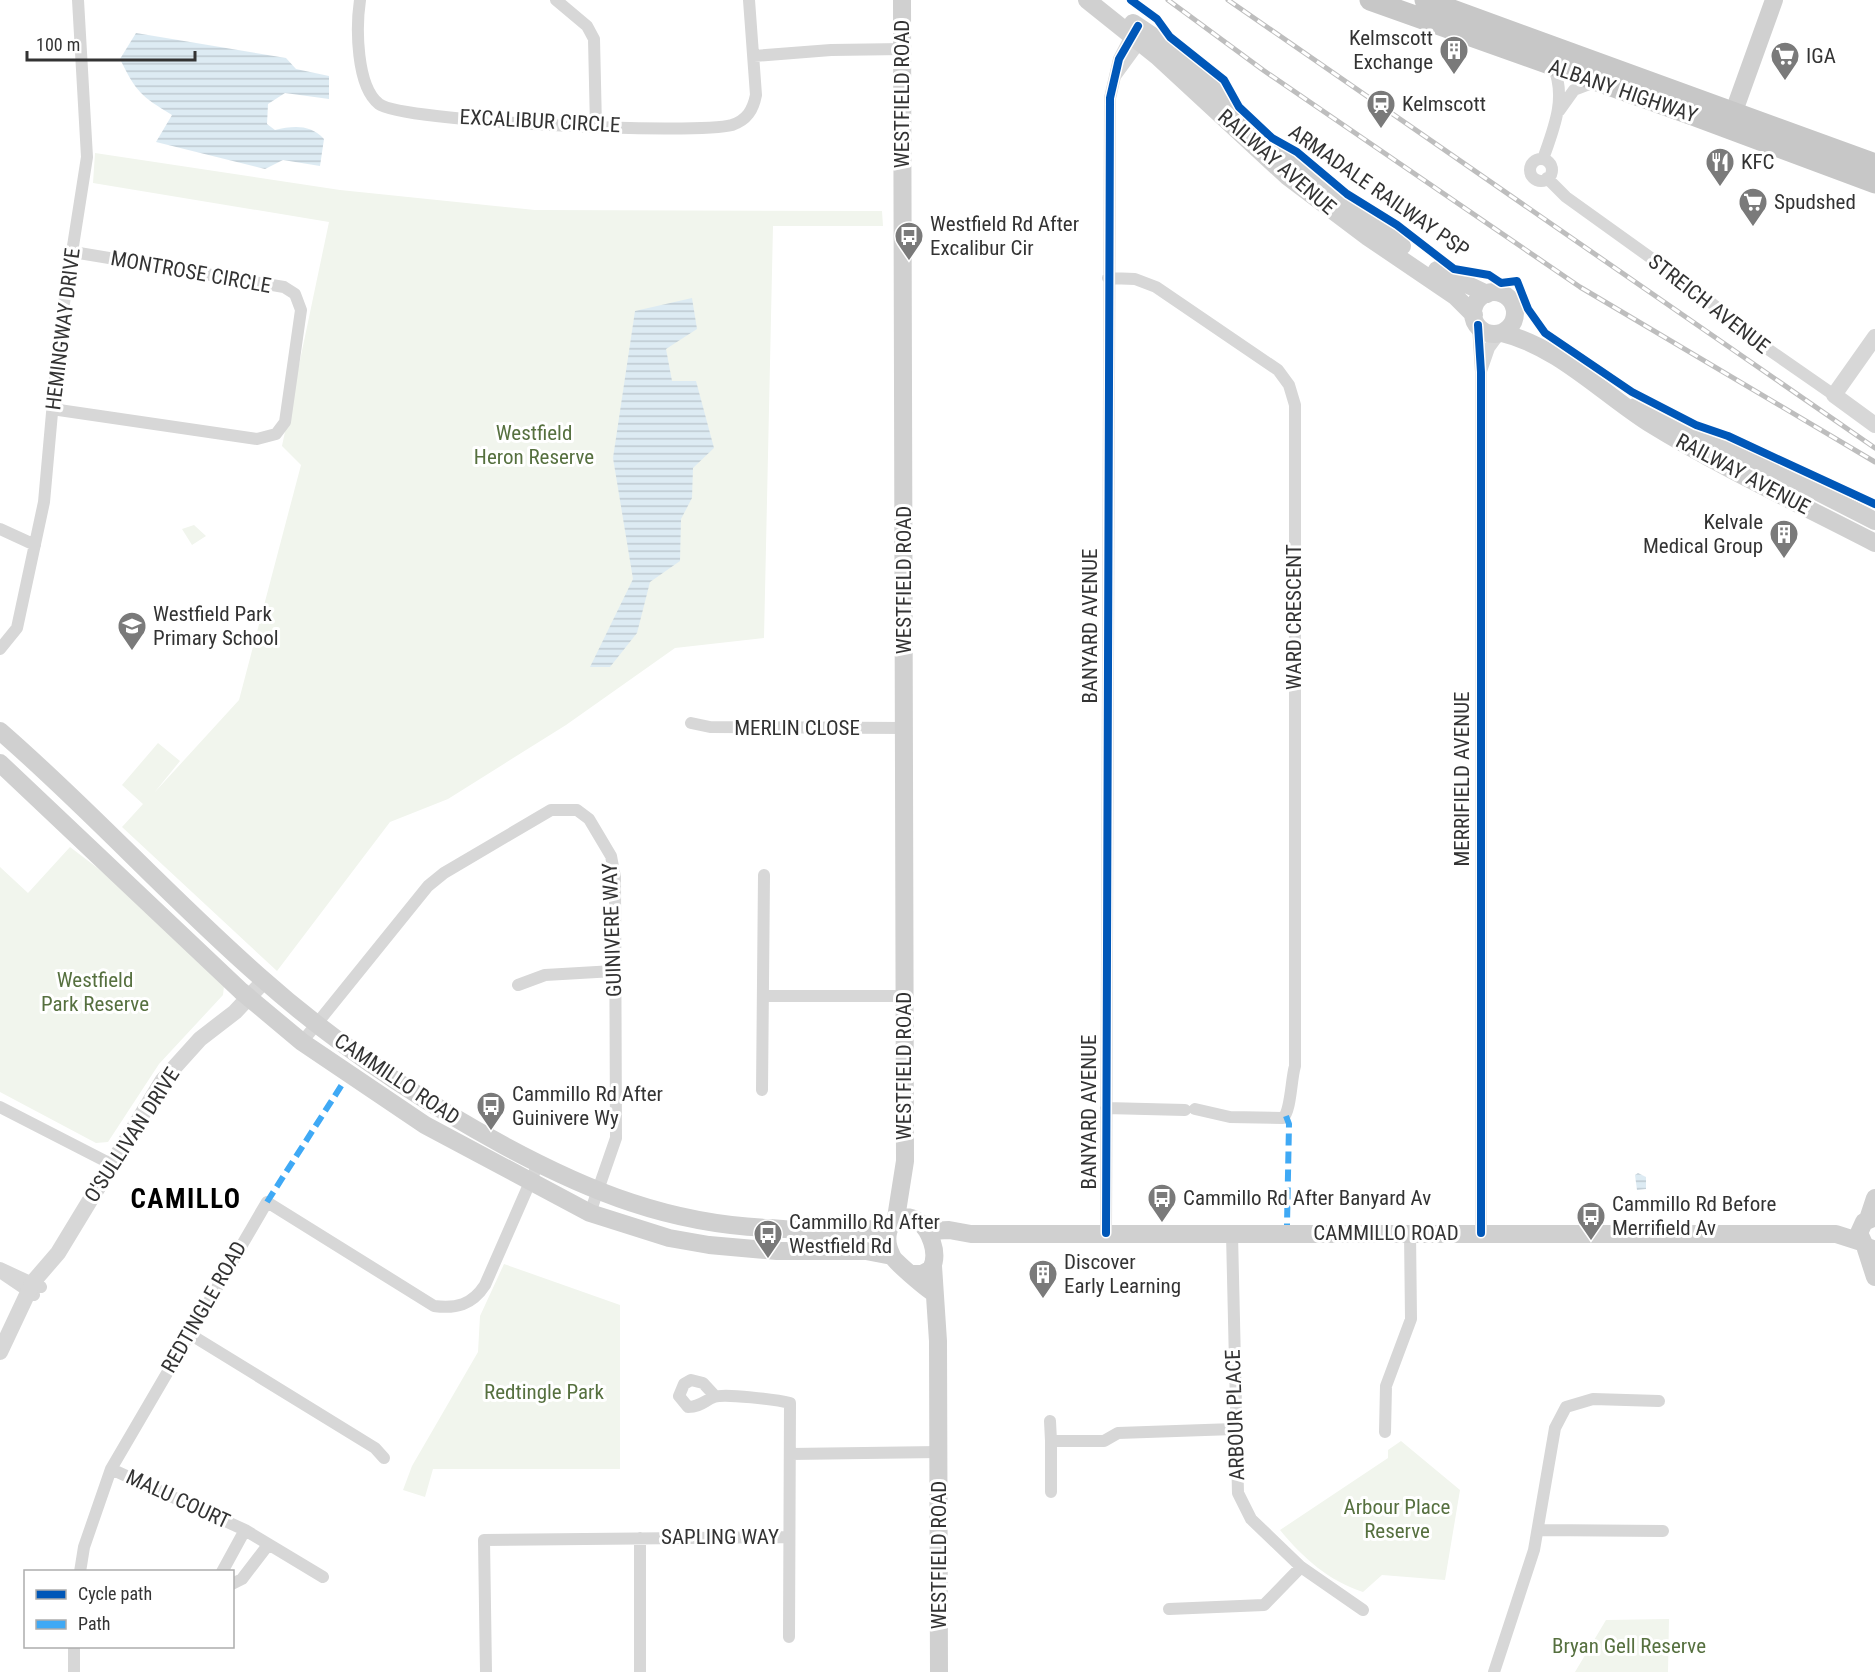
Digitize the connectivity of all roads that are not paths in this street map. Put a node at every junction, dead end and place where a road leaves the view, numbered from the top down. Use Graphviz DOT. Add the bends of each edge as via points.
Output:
graph roads {
  1 [pos="78,0"];
  2 [pos="360,0"];
  3 [pos="556,0"];
  4 [pos="749,0"];
  5 [pos="902,0"];
  6 [pos="1087,0"];
  7 [pos="1101,0"];
  8 [pos="1370,0"];
  9 [pos="1425,0"];
  10 [pos="1770,5"];
  11 [pos="1139,34"];
  12 [pos="903,49"];
  13 [pos="754,56"];
  14 [pos="1553,66"];
  15 [pos="1197,72"];
  16 [pos="1596,81"];
  17 [pos="1558,112"];
  18 [pos="1730,120"];
  19 [pos="1231,124"];
  20 [pos="596,127"];
  21 [pos="1875,164"];
  22 [pos="1875,183"];
  23 [pos="73,252"];
  24 [pos="1108,278"];
  25 [pos="1487,294"];
  26 [pos="1515,311"];
  27 [pos="1476,320"];
  28 [pos="1501,333"];
  29 [pos="1875,337"];
  30 [pos="1545,351"];
  31 [pos="1481,372"];
  32 [pos="1834,395"];
  33 [pos="1615,399"];
  34 [pos="52,409"];
  35 [pos="1875,425"];
  36 [pos="1875,521"];
  37 [pos="0,529"];
  38 [pos="1875,543"];
  39 [pos="35,545"];
  40 [pos="0,649"];
  41 [pos="691,723"];
  42 [pos="904,728"];
  43 [pos="0,731"];
  44 [pos="0,763"];
  45 [pos="764,875"];
  46 [pos="614,970"];
  47 [pos="260,978"];
  48 [pos="518,985"];
  49 [pos="245,994"];
  50 [pos="764,996"];
  51 [pos="904,996"];
  52 [pos="316,1023"];
  53 [pos="302,1042"];
  54 [pos="762,1090"];
  55 [pos="0,1107"];
  56 [pos="1106,1108"];
  57 [pos="111,1164"];
  58 [pos="538,1164"];
  59 [pos="530,1182"];
  60 [pos="598,1192"];
  61 [pos="1875,1198"];
  62 [pos="590,1213"];
  63 [pos="900,1220"];
  64 [pos="929,1231"];
  65 [pos="1410,1232"];
  66 [pos="1106,1233"];
  67 [pos="1481,1233"];
  68 [pos="1868,1233"];
  69 [pos="972,1234"];
  70 [pos="1232,1234"];
  71 [pos="892,1257"];
  72 [pos="934,1258"];
  73 [pos="0,1268"];
  74 [pos="0,1272"];
  75 [pos="913,1274"];
  76 [pos="1875,1277"];
  77 [pos="34,1289"];
  78 [pos="933,1293"];
  79 [pos="188,1333"];
  80 [pos="0,1352"];
  81 [pos="716,1396"];
  82 [pos="1659,1401"];
  83 [pos="1050,1420"];
  84 [pos="1234,1429"];
  85 [pos="1385,1432"];
  86 [pos="1051,1441"];
  87 [pos="939,1452"];
  88 [pos="790,1454"];
  89 [pos="384,1458"];
  90 [pos="111,1469"];
  91 [pos="1051,1492"];
  92 [pos="245,1530"];
  93 [pos="1539,1530"];
  94 [pos="1662,1531"];
  95 [pos="789,1537"];
  96 [pos="640,1538"];
  97 [pos="268,1545"];
  98 [pos="1301,1567"];
  99 [pos="80,1570"];
  100 [pos="223,1570"];
  101 [pos="323,1577"];
  102 [pos="234,1583"];
  103 [pos="1169,1609"];
  104 [pos="1363,1610"];
  105 [pos="789,1637"];
  106 [pos="74,1648"];
  107 [pos="74,1672"];
  108 [pos="486,1672"];
  109 [pos="640,1672"];
  110 [pos="939,1672"];
  111 [pos="1494,1672"];
  1 -- 23 [label="street, HEMINGWAY DRIVE" via="87,158"];
  2 -- 20 [label="street, EXCALIBUR CIRCLE" via="358,32 368,91 386,108"];
  3 -- 20 [label="street" via="583,22 594,39"];
  4 -- 13 [label="street, EXCALIBUR CIRCLE"];
  5 -- 12 [label="main road, WESTFIELD ROAD"];
  6 -- 11 [label="main road, RAILWAY AVENUE"];
  7 -- 11 [label="main road, RAILWAY AVENUE"];
  8 -- 14 [label="highway, ALBANY HIGHWAY"];
  9 -- 18 [label="highway, ALBANY HIGHWAY"];
  10 -- 18 [label="main road"];
  11 -- 15 [label="main road, RAILWAY AVENUE"];
  11 -- 19 [label="main road, RAILWAY AVENUE"];
  11 -- 24 [label="street, BANYARD AVENUE" via="1115,76 1110,98"];
  12 -- 13 [label="street"];
  12 -- 42 [label="main road, WESTFIELD ROAD"];
  13 -- 20 [label="street, EXCALIBUR CIRCLE" via="755,103 739,122 722,126"];
  14 -- 16 [label="highway, ALBANY HIGHWAY"];
  14 -- 17 [label="street, STREICH AVENUE" via="1559,81"];
  15 -- 19 [label="main road" via="1195,82"];
  15 -- 25 [label="main road, RAILWAY AVENUE" via="1273,146 1331,194 1446,277"];
  16 -- 17 [label="street, STREICH AVENUE" via="1574,90"];
  16 -- 18 [label="highway, ALBANY HIGHWAY"];
  17 -- 32 [label="street, STREICH AVENUE" via="1544,159 1552,168 1547,178 1566,197"];
  18 -- 21 [label="highway, ALBANY HIGHWAY"];
  18 -- 22 [label="highway, ALBANY HIGHWAY"];
  19 -- 27 [label="main road, RAILWAY AVENUE" via="1287,176 1455,296"];
  23 -- 34 [label="street, HEMINGWAY DRIVE"];
  23 -- 34 [label="street, MONTROSE CIRCLE" via="284,287 295,294 301,310 285,422 271,437 257,439"];
  24 -- 56 [label="street, BANYARD AVENUE"];
  24 -- 56 [label="street, WARD CRESCENT" via="1134,279 1156,287 1278,370 1293,393 1295,1066 1289,1110 1283,1118"];
  25 -- 26 [label="main road, RAILWAY AVENUE" via="1506,296"];
  25 -- 27 [label="main road" via="1477,302"];
  26 -- 28 [label="main road" via="1512,324"];
  26 -- 30 [label="main road, RAILWAY AVENUE"];
  27 -- 28 [label="main road, RAILWAY AVENUE" via="1486,332"];
  27 -- 31 [label="street, MERRIFIELD AVENUE"];
  28 -- 30 [label="main road, RAILWAY AVENUE" via="1520,337"];
  28 -- 31 [label="street, MERRIFIELD AVENUE" via="1489,348"];
  29 -- 32 [label="street"];
  30 -- 33 [label="main road, RAILWAY AVENUE"];
  31 -- 67 [label="street, MERRIFIELD AVENUE"];
  32 -- 35 [label="street, STREICH AVENUE"];
  33 -- 36 [label="main road, RAILWAY AVENUE" via="1656,413"];
  33 -- 38 [label="main road, RAILWAY AVENUE" via="1712,460"];
  34 -- 39 [label="street, HEMINGWAY DRIVE" via="44,502"];
  37 -- 39 [label="street"];
  39 -- 40 [label="street, HEMINGWAY DRIVE" via="17,628"];
  41 -- 42 [label="street, MERLIN CLOSE" via="710,728"];
  42 -- 51 [label="main road, WESTFIELD ROAD"];
  43 -- 47 [label="main road, CAMMILLO ROAD"];
  44 -- 49 [label="main road, CAMMILLO ROAD"];
  45 -- 50 [label="street"];
  46 -- 48 [label="street" via="545,975"];
  46 -- 52 [label="street, GUINIVERE WAY" via="615,877 611,856 589,819 577,810 560,808 435,879"];
  46 -- 60 [label="street, GUINIVERE WAY" via="616,1138"];
  47 -- 49 [label="street, O'SULLIVAN DRIVE"];
  47 -- 52 [label="main road, CAMMILLO ROAD"];
  49 -- 53 [label="main road, CAMMILLO ROAD"];
  49 -- 57 [label="street, O'SULLIVAN DRIVE" via="163,1080"];
  50 -- 51 [label="street"];
  50 -- 54 [label="street"];
  51 -- 63 [label="main road, WESTFIELD ROAD"];
  52 -- 53 [label="street, GUINIVERE WAY"];
  52 -- 58 [label="main road, CAMMILLO ROAD" via="393,1081"];
  53 -- 59 [label="main road, CAMMILLO ROAD" via="425,1125"];
  55 -- 57 [label="street"];
  56 -- 66 [label="street, BANYARD AVENUE"];
  57 -- 77 [label="street, O'SULLIVAN DRIVE" via="58,1253 54,1268"];
  58 -- 59 [label="street, REDTINGLE ROAD"];
  58 -- 60 [label="main road, CAMMILLO ROAD"];
  59 -- 62 [label="main road, CAMMILLO ROAD"];
  59 -- 79 [label="street, REDTINGLE ROAD" via="485,1285 472,1300 452,1309 434,1306 267,1202"];
  60 -- 62 [label="street, GUINIVERE WAY"];
  60 -- 63 [label="main road, CAMMILLO ROAD" via="656,1212 749,1228 863,1231"];
  61 -- 68 [label="main road"];
  62 -- 71 [label="main road, CAMMILLO ROAD" via="688,1242 777,1251 866,1251"];
  63 -- 64 [label="main road"];
  63 -- 71 [label="main road" via="888,1240"];
  64 -- 69 [label="main road, CAMMILLO ROAD"];
  64 -- 72 [label="main road"];
  65 -- 67 [label="main road, CAMMILLO ROAD"];
  65 -- 70 [label="main road, CAMMILLO ROAD"];
  65 -- 85 [label="street" via="1411,1320 1386,1386"];
  66 -- 69 [label="main road, CAMMILLO ROAD"];
  66 -- 70 [label="main road, CAMMILLO ROAD"];
  67 -- 68 [label="main road, CAMMILLO ROAD"];
  68 -- 76 [label="main road"];
  69 -- 72 [label="main road, CAMMILLO ROAD"];
  70 -- 84 [label="street, ARBOUR PLACE"];
  71 -- 75 [label="main road"];
  72 -- 75 [label="main road" via="925,1273"];
  72 -- 78 [label="main road, WESTFIELD ROAD"];
  73 -- 77 [label="street"];
  74 -- 77 [label="street"];
  75 -- 78 [label="main road"];
  77 -- 80 [label="street, O'SULLIVAN DRIVE" via="26,1317"];
  78 -- 87 [label="main road, WESTFIELD ROAD" via="938,1341"];
  79 -- 89 [label="street" via="375,1448"];
  79 -- 90 [label="street, REDTINGLE ROAD"];
  81 -- 88 [label="street" via="790,1403"];
  82 -- 93 [label="street" via="1593,1399 1566,1407 1555,1428"];
  83 -- 86 [label="street"];
  84 -- 86 [label="street" via="1118,1433 1104,1441"];
  84 -- 98 [label="street, ARBOUR PLACE" via="1238,1493 1251,1519"];
  86 -- 91 [label="street"];
  87 -- 88 [label="street"];
  87 -- 110 [label="main road, WESTFIELD ROAD"];
  88 -- 95 [label="street"];
  90 -- 92 [label="street, MALU COURT"];
  90 -- 99 [label="street, REDTINGLE ROAD" via="84,1547"];
  92 -- 97 [label="street, MALU COURT"];
  92 -- 100 [label="street, MALU COURT"];
  93 -- 94 [label="street"];
  93 -- 111 [label="street"];
  95 -- 96 [label="street, SAPLING WAY"];
  95 -- 105 [label="street"];
  96 -- 108 [label="street" via="484,1540"];
  96 -- 109 [label="street, SAPLING WAY"];
  97 -- 101 [label="street, MALU COURT"];
  97 -- 102 [label="street" via="242,1579"];
  98 -- 103 [label="street" via="1264,1605"];
  98 -- 104 [label="street, ARBOUR PLACE"];
  106 -- 107 [label="street"];
}
